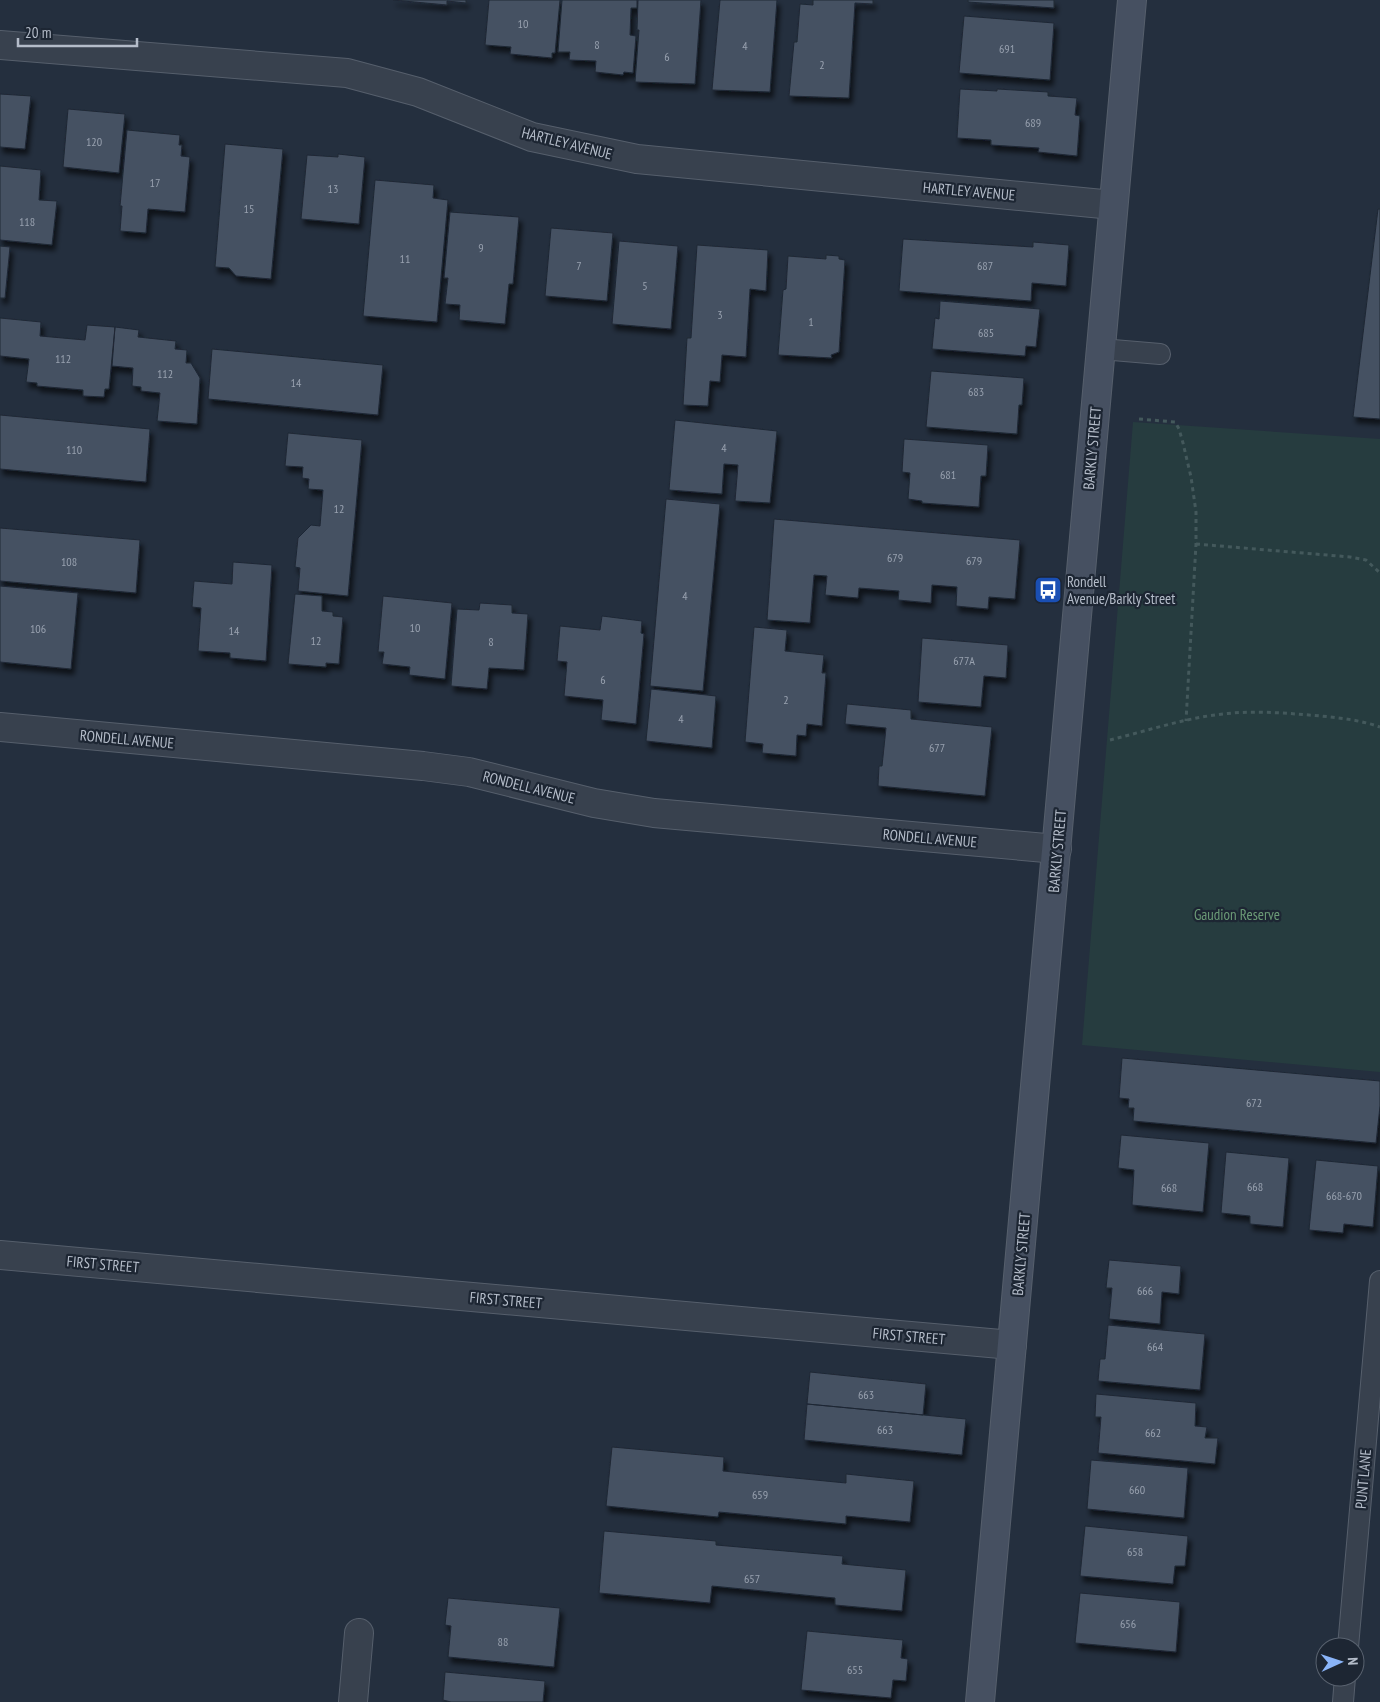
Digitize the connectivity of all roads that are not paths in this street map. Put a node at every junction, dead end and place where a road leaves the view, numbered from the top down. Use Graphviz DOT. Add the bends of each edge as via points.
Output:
graph roads {
  1 [pos="1132,0"];
  2 [pos="0,45"];
  3 [pos="1113,205"];
  4 [pos="1101,349"];
  5 [pos="1160,354"];
  6 [pos="0,727"];
  7 [pos="1057,849"];
  8 [pos="0,1255"];
  9 [pos="1380,1281"];
  10 [pos="1012,1345"];
  11 [pos="359,1633"];
  12 [pos="1349,1637"];
  13 [pos="1344,1687"];
  14 [pos="353,1702"];
  15 [pos="980,1702"];
  16 [pos="1343,1702"];
  1 -- 3 [label="street, BARKLY STREET"];
  2 -- 3 [label="street, HARTLEY AVENUE" via="347,73 418,92 532,136 637,159"];
  3 -- 4 [label="street, BARKLY STREET"];
  4 -- 5 [label="lane"];
  4 -- 7 [label="street, BARKLY STREET"];
  6 -- 7 [label="street, RONDELL AVENUE" via="469,772 594,803 654,814"];
  7 -- 10 [label="street, BARKLY STREET"];
  8 -- 10 [label="street, FIRST STREET"];
  9 -- 12 [label="lane, PUNT LANE"];
  10 -- 15 [label="street, BARKLY STREET"];
  11 -- 14 [label="street"];
  13 -- 16 [label="lane"];
}
